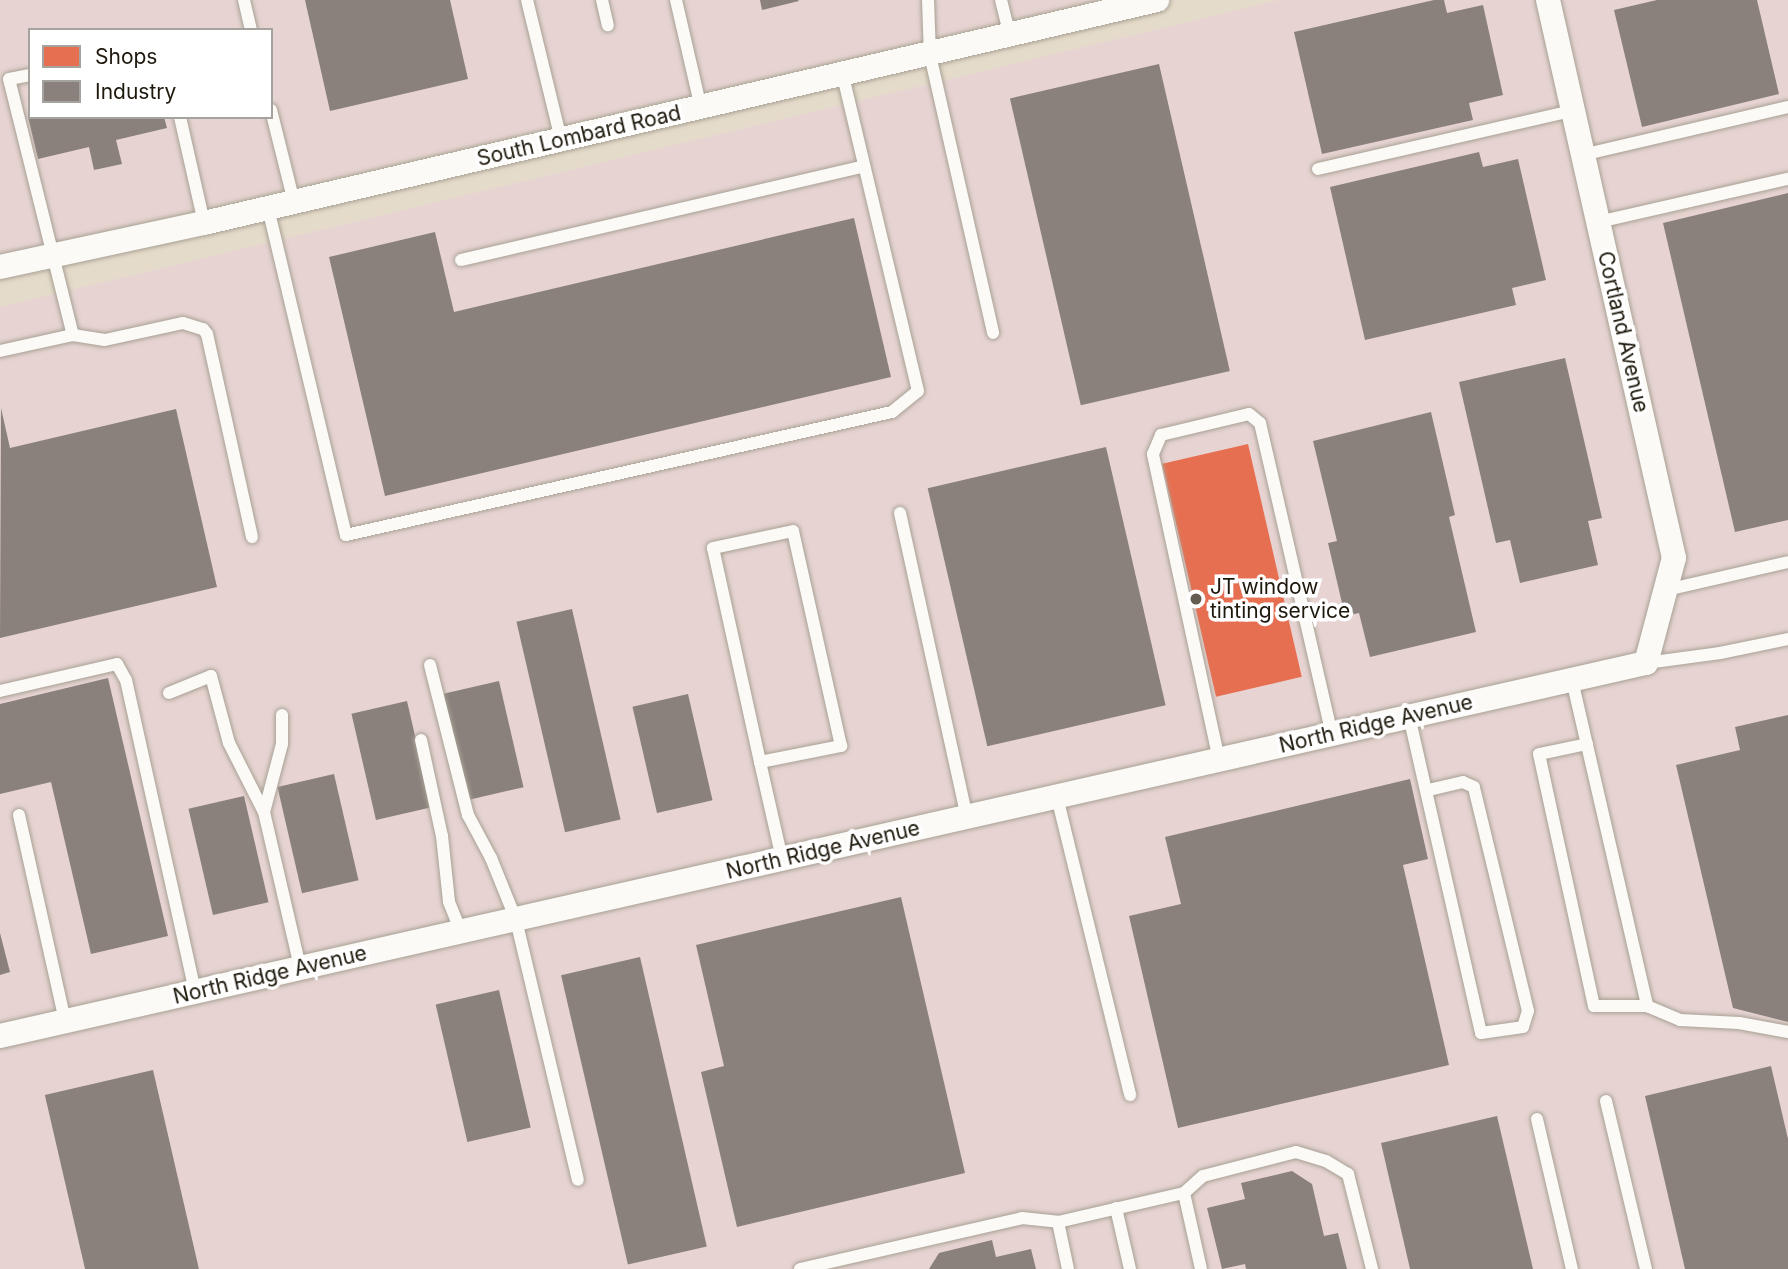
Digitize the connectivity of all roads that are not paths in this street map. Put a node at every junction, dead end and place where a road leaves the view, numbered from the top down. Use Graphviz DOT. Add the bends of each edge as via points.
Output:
graph roads {
  1 [pos="244,0"];
  2 [pos="527,0"];
  3 [pos="602,0"];
  4 [pos="676,0"];
  5 [pos="928,0"];
  6 [pos="1001,0"];
  7 [pos="1157,0"];
  8 [pos="1548,0"];
  9 [pos="608,25"];
  10 [pos="251,28"];
  11 [pos="1010,36"];
  12 [pos="930,55"];
  13 [pos="28,75"];
  14 [pos="843,75"];
  15 [pos="1788,107"];
  16 [pos="701,108"];
  17 [pos="1572,110"];
  18 [pos="273,118"];
  19 [pos="180,119"];
  20 [pos="561,140"];
  21 [pos="1582,155"];
  22 [pos="864,166"];
  23 [pos="1318,169"];
  24 [pos="1788,179"];
  25 [pos="295,202"];
  26 [pos="268,208"];
  27 [pos="1598,222"];
  28 [pos="204,223"];
  29 [pos="51,255"];
  30 [pos="461,260"];
  31 [pos="0,267"];
  32 [pos="993,333"];
  33 [pos="73,335"];
  34 [pos="0,351"];
  35 [pos="900,513"];
  36 [pos="253,537"];
  37 [pos="1788,562"];
  38 [pos="1666,590"];
  39 [pos="1788,639"];
  40 [pos="1646,663"];
  41 [pos="430,665"];
  42 [pos="1572,680"];
  43 [pos="0,691"];
  44 [pos="169,693"];
  45 [pos="282,715"];
  46 [pos="1409,716"];
  47 [pos="1332,735"];
  48 [pos="421,740"];
  49 [pos="1587,744"];
  50 [pos="1219,761"];
  51 [pos="760,762"];
  52 [pos="1427,790"];
  53 [pos="1057,797"];
  54 [pos="264,812"];
  55 [pos="19,815"];
  56 [pos="967,818"];
  57 [pos="782,859"];
  58 [pos="516,920"];
  59 [pos="461,932"];
  60 [pos="300,967"];
  61 [pos="195,992"];
  62 [pos="1647,1006"];
  63 [pos="65,1021"];
  64 [pos="1788,1032"];
  65 [pos="0,1036"];
  66 [pos="1130,1095"];
  67 [pos="1606,1101"];
  68 [pos="1537,1119"];
  69 [pos="578,1180"];
  70 [pos="1184,1193"];
  71 [pos="1116,1209"];
  72 [pos="1058,1222"];
  73 [pos="862,1255"];
  74 [pos="800,1269"];
  75 [pos="865,1269"];
  76 [pos="1068,1269"];
  77 [pos="1130,1269"];
  78 [pos="1201,1269"];
  79 [pos="1372,1269"];
  80 [pos="1572,1269"];
  81 [pos="1646,1269"];
  1 -- 10 [label="lane"];
  2 -- 20 [label="lane"];
  3 -- 9 [label="lane"];
  4 -- 16 [label="lane"];
  5 -- 12 [label="lane"];
  6 -- 11 [label="lane"];
  7 -- 11 [label="street, South Lombard Road"];
  8 -- 17 [label="street, Cortland Avenue"];
  11 -- 12 [label="street, South Lombard Road"];
  12 -- 14 [label="street, South Lombard Road"];
  12 -- 32 [label="lane"];
  13 -- 29 [label="lane" via="9,79"];
  14 -- 16 [label="street, South Lombard Road"];
  14 -- 22 [label="lane"];
  15 -- 21 [label="lane"];
  16 -- 20 [label="street, South Lombard Road"];
  17 -- 21 [label="street, Cortland Avenue"];
  17 -- 23 [label="lane"];
  18 -- 25 [label="lane"];
  19 -- 28 [label="lane"];
  20 -- 25 [label="street, South Lombard Road"];
  21 -- 27 [label="street, Cortland Avenue"];
  22 -- 26 [label="lane" via="918,391 892,412 346,535"];
  22 -- 30 [label="lane"];
  24 -- 27 [label="lane"];
  25 -- 26 [label="street, South Lombard Road"];
  26 -- 28 [label="street, South Lombard Road"];
  27 -- 38 [label="street, Cortland Avenue" via="1674,558"];
  28 -- 29 [label="street, South Lombard Road"];
  29 -- 31 [label="street, South Lombard Road"];
  29 -- 33 [label="lane"];
  33 -- 34 [label="lane"];
  33 -- 36 [label="lane" via="105,340 183,323 204,329"];
  35 -- 56 [label="lane"];
  37 -- 38 [label="lane"];
  38 -- 40 [label="street, Cortland Avenue"];
  39 -- 40 [label="lane"];
  40 -- 42 [label="street, North Ridge Avenue"];
  41 -- 58 [label="lane" via="468,815"];
  42 -- 46 [label="street, North Ridge Avenue"];
  42 -- 49 [label="lane"];
  43 -- 61 [label="lane" via="117,664 126,680"];
  44 -- 54 [label="lane" via="211,676 229,743"];
  45 -- 54 [label="lane" via="282,744"];
  46 -- 47 [label="street, North Ridge Avenue"];
  46 -- 52 [label="lane"];
  47 -- 50 [label="street, North Ridge Avenue"];
  47 -- 50 [label="lane" via="1261,423 1249,414 1161,435 1153,454"];
  48 -- 59 [label="lane" via="442,836 449,902"];
  49 -- 62 [label="lane"];
  49 -- 62 [label="lane" via="1539,754 1594,1006"];
  50 -- 53 [label="street, North Ridge Avenue"];
  51 -- 51 [label="lane" via="713,548 793,531 841,746"];
  51 -- 57 [label="lane"];
  52 -- 52 [label="lane" via="1480,1033 1523,1027 1528,1011 1474,787 1463,782"];
  53 -- 56 [label="street, North Ridge Avenue"];
  53 -- 66 [label="lane"];
  54 -- 60 [label="lane"];
  55 -- 63 [label="lane"];
  56 -- 57 [label="street, North Ridge Avenue"];
  57 -- 58 [label="street, North Ridge Avenue"];
  58 -- 59 [label="street, North Ridge Avenue"];
  58 -- 69 [label="lane"];
  59 -- 60 [label="street, North Ridge Avenue"];
  60 -- 61 [label="street, North Ridge Avenue"];
  61 -- 63 [label="street, North Ridge Avenue"];
  62 -- 64 [label="lane" via="1680,1020 1739,1023"];
  63 -- 65 [label="street, North Ridge Avenue"];
  67 -- 81 [label="lane"];
  68 -- 80 [label="lane"];
  70 -- 71 [label="lane"];
  70 -- 78 [label="lane"];
  70 -- 79 [label="lane" via="1203,1176 1296,1153 1326,1161 1348,1174"];
  71 -- 72 [label="lane"];
  71 -- 77 [label="lane"];
  72 -- 73 [label="lane" via="1022,1218"];
  72 -- 76 [label="lane"];
  73 -- 74 [label="lane"];
  73 -- 75 [label="lane"];
}
